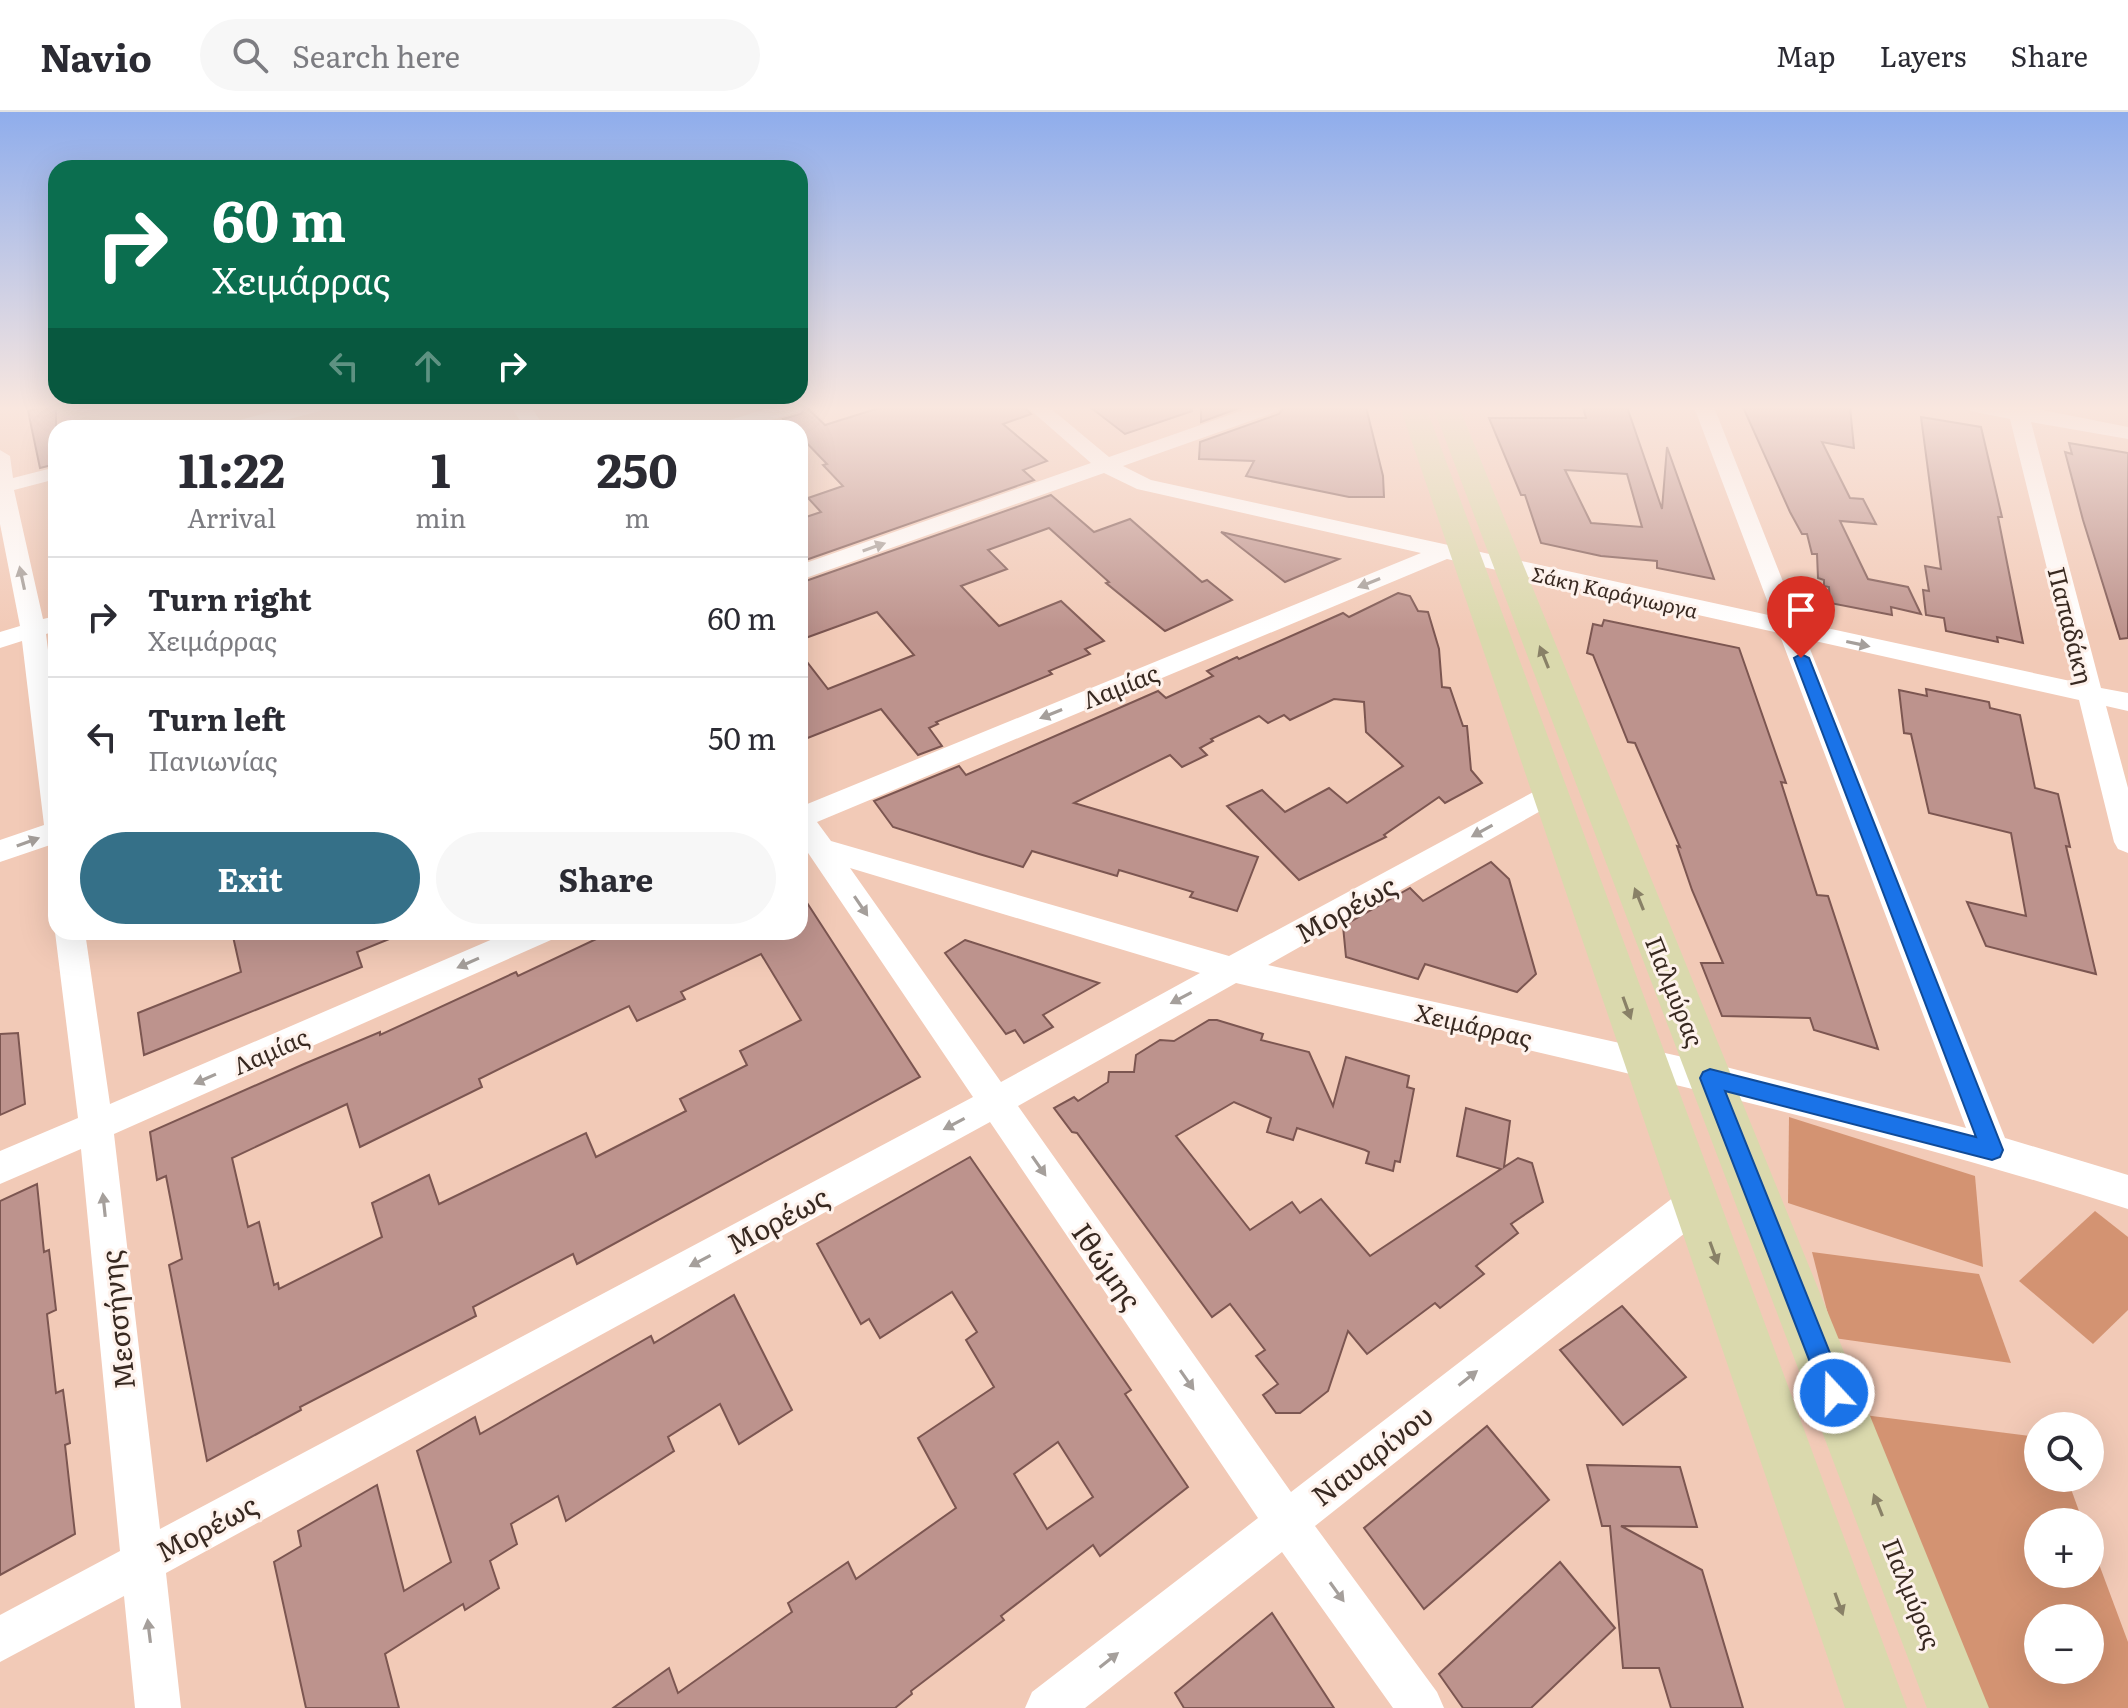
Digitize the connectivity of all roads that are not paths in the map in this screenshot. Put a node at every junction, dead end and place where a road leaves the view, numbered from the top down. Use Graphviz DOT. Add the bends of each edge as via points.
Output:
graph roads {
  1 [pos="23,481"];
  2 [pos="1063,481"];
  3 [pos="1137,481"];
  4 [pos="1433,481"];
  5 [pos="1475,481"];
  6 [pos="1733,481"];
  7 [pos="2036,481"];
  8 [pos="1,487"];
  9 [pos="1454,556"];
  10 [pos="1508,567"];
  11 [pos="808,570"];
  12 [pos="44,626"];
  13 [pos="1790,629"];
  14 [pos="0,640"];
  15 [pos="48,691"];
  16 [pos="2090,694"];
  17 [pos="2128,702"];
  18 [pos="1550,793"];
  19 [pos="808,815"];
  20 [pos="808,830"];
  21 [pos="48,835"];
  22 [pos="2128,842"];
  23 [pos="821,849"];
  24 [pos="0,851"];
  25 [pos="71,940"];
  26 [pos="522,940"];
  27 [pos="1233,970"];
  28 [pos="1646,1062"];
  29 [pos="1710,1078"];
  30 [pos="995,1102"];
  31 [pos="96,1127"];
  32 [pos="1992,1150"];
  33 [pos="0,1168"];
  34 [pos="2128,1192"];
  35 [pos="1696,1202"];
  36 [pos="1286,1522"];
  37 [pos="141,1562"];
  38 [pos="0,1639"];
  39 [pos="158,1708"];
  40 [pos="1048,1708"];
  41 [pos="1421,1708"];
  42 [pos="1876,1708"];
  43 [pos="1958,1708"];
  1 -- 8 [label="street"];
  11 -- 2 [label="street, one-way"];
  3 -- 9 [label="street, Σάκη Καράγιωργα"];
  4 -- 9 [label="main road, Παλμύρας"];
  5 -- 10 [label="main road, Παλμύρας"];
  6 -- 13 [label="street"];
  7 -- 16 [label="street, Παπαδάκη"];
  12 -- 8 [label="street, one-way"];
  9 -- 10 [label="street, Σάκη Καράγιωργα"];
  9 -- 18 [label="main road, Παλμύρας"];
  9 -- 19 [label="street, Λαμίας, one-way"];
  10 -- 13 [label="street, Σάκη Καράγιωργα"];
  29 -- 10 [label="main road, Παλμύρας, one-way"];
  12 -- 14 [label="street"];
  12 -- 15 [label="street"];
  13 -- 16 [label="street, Σάκη Καράγιωργα, one-way"];
  13 -- 32 [label="street"];
  16 -- 17 [label="street, Σάκη Καράγιωργα"];
  16 -- 22 [label="street, Παπαδάκη"];
  18 -- 27 [label="street, Μορέως, one-way"];
  18 -- 28 [label="main road, Παλμύρας, one-way"];
  20 -- 23 [label="street, Ιθώμης"];
  24 -- 21 [label="street, one-way"];
  23 -- 27 [label="street, Χειμάρρας"];
  23 -- 30 [label="street, Ιθώμης, one-way"];
  25 -- 31 [label="street, Μεσσήνης"];
  26 -- 31 [label="street, Λαμίας, one-way"];
  27 -- 28 [label="street, Χειμάρρας"];
  27 -- 30 [label="street, Μορέως, one-way"];
  28 -- 29 [label="street, Χειμάρρας"];
  28 -- 35 [label="main road, Παλμύρας"];
  29 -- 32 [label="street, Χειμάρρας"];
  43 -- 29 [label="main road, Παλμύρας, one-way"];
  30 -- 36 [label="street, Ιθώμης, one-way"];
  30 -- 37 [label="street, Μορέως, one-way"];
  31 -- 33 [label="street, Λαμίας"];
  37 -- 31 [label="street, Μεσσήνης, one-way"];
  32 -- 34 [label="street, Χειμάρρας"];
  36 -- 35 [label="street, Ναυαρίνου, one-way"];
  35 -- 42 [label="main road, Παλμύρας, one-way"];
  40 -- 36 [label="street, Ναυαρίνου, one-way"];
  36 -- 41 [label="street, Ιθώμης, one-way"];
  37 -- 38 [label="street, Μορέως"];
  39 -- 37 [label="street, Μεσσήνης, one-way"];
}
